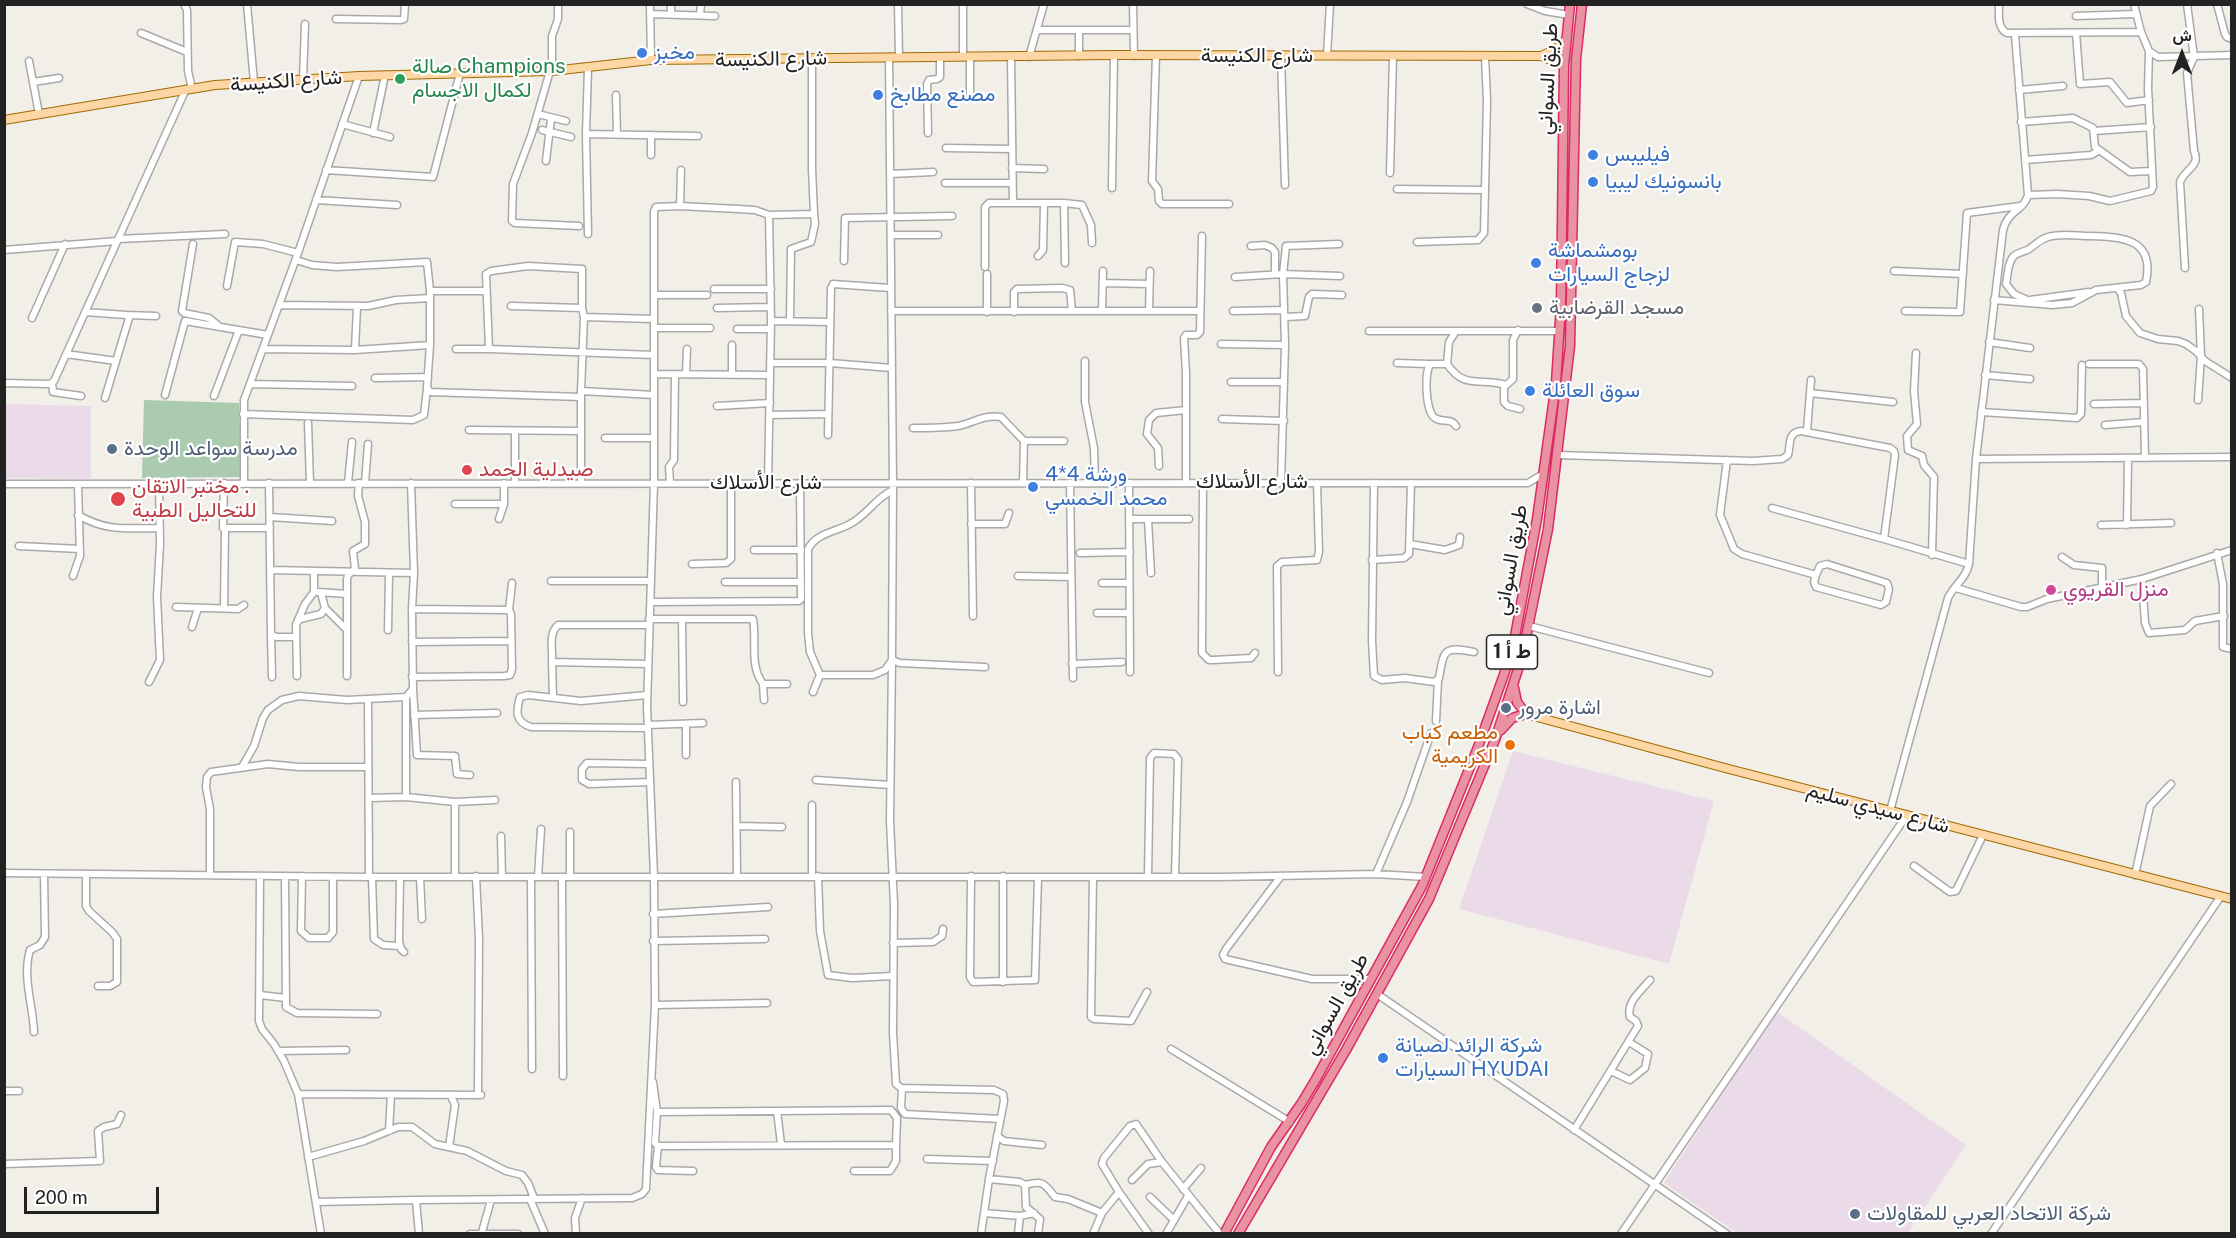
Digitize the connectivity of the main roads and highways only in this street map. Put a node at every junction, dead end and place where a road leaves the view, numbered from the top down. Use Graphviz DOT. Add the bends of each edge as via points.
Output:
graph roads {
  1 [pos="1570,4"];
  2 [pos="1582,4"];
  3 [pos="1566,40"];
  4 [pos="1541,56"];
  5 [pos="1564,66"];
  6 [pos="4,120"];
  7 [pos="1514,683"];
  8 [pos="1526,714"];
  9 [pos="1495,740"];
  10 [pos="2232,899"];
  11 [pos="1411,906"];
  12 [pos="1421,913"];
  13 [pos="1399,927"];
  14 [pos="1408,936"];
  15 [pos="1222,1233"];
  16 [pos="1238,1233"];
  1 -- 3 [label="highway, طريق السواني / ط أ 1"];
  2 -- 7 [label="highway, طريق السواني / ط أ 1" via="1576,71 1570,346 1548,529"];
  3 -- 4 [label="main road"];
  3 -- 5 [label="highway, طريق السواني / ط أ 1"];
  4 -- 5 [label="main road, شارع الكنيسة"];
  4 -- 6 [label="main road, شارع الكنيسة" via="651,60 551,71 254,82"];
  5 -- 11 [label="highway, طريق السواني / ط أ 1" via="1559,331 1541,493 1508,665 1426,877"];
  7 -- 8 [label="highway" via="1516,702"];
  7 -- 9 [label="highway, طريق السواني / ط أ 1"];
  8 -- 9 [label="highway" via="1507,721"];
  8 -- 10 [label="main road, شارع سيدي سليم"];
  9 -- 12 [label="highway, طريق السواني / ط أ 1"];
  11 -- 12 [label="highway"];
  11 -- 13 [label="highway, طريق السواني / ط أ 1"];
  12 -- 14 [label="highway, طريق السواني / ط أ 1"];
  13 -- 14 [label="highway" via="1407,929"];
  13 -- 15 [label="highway, طريق السواني / ط أ 1" via="1290,1122 1271,1147"];
  14 -- 16 [label="highway, طريق السواني / ط أ 1"];
}
